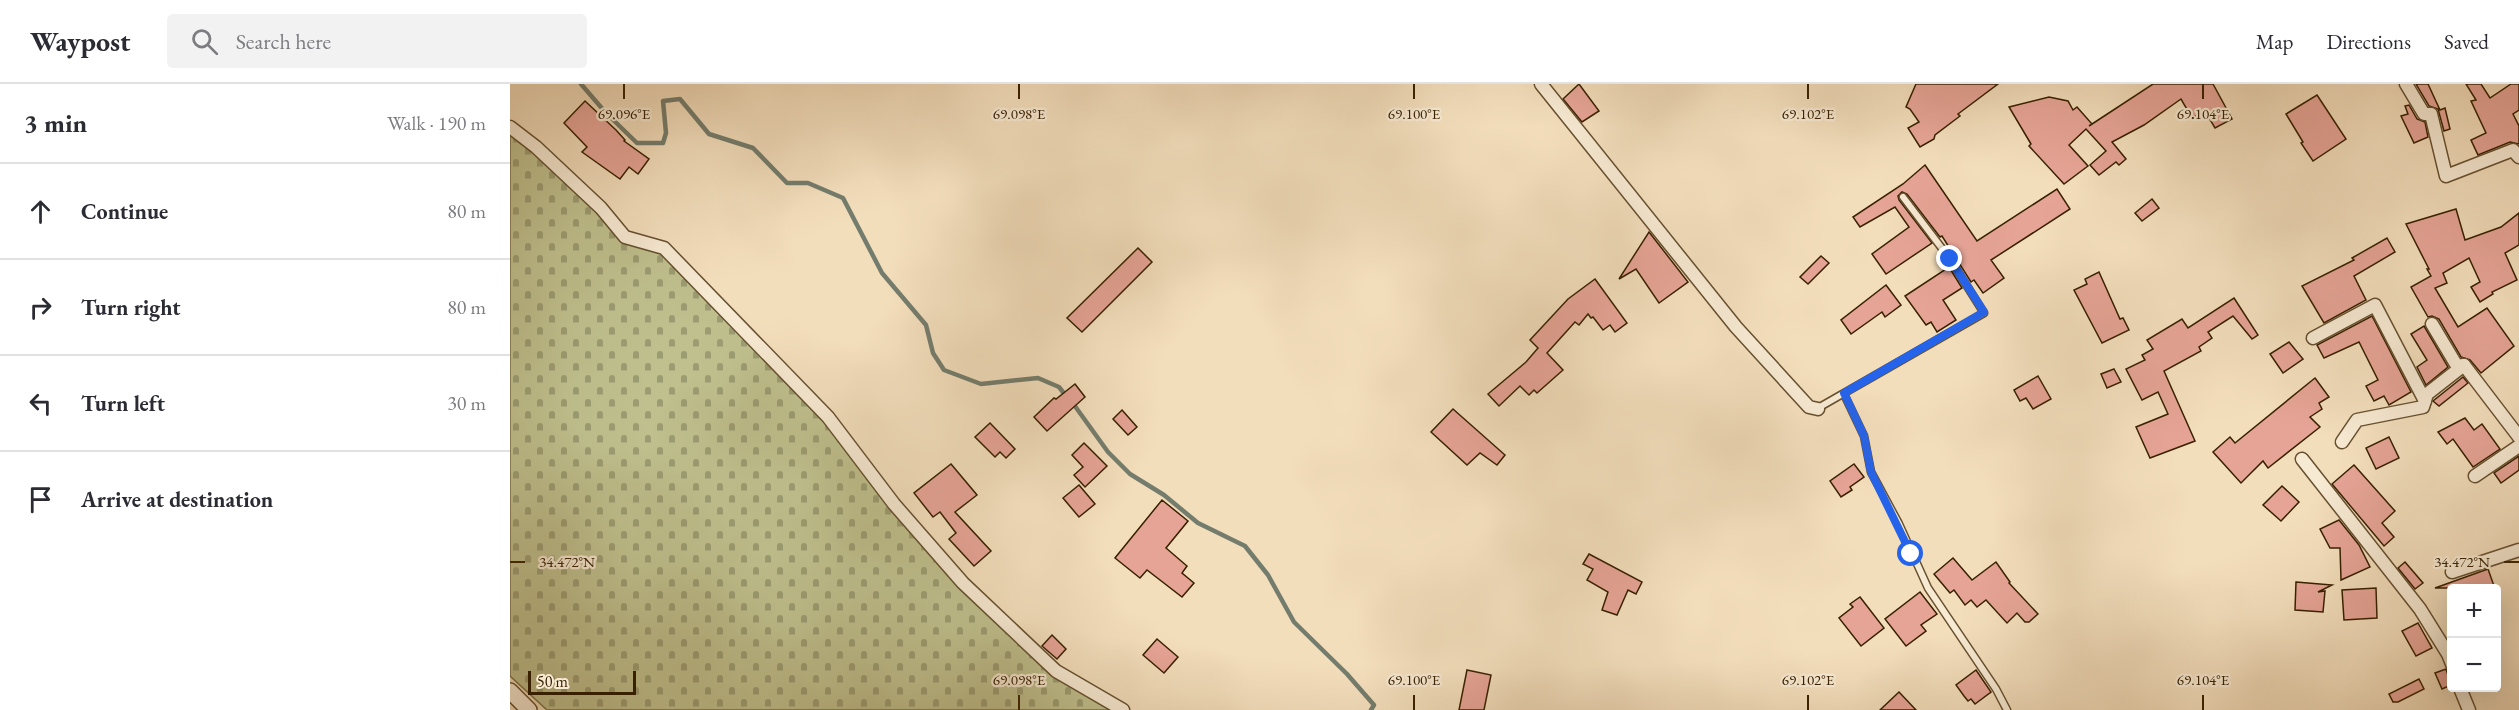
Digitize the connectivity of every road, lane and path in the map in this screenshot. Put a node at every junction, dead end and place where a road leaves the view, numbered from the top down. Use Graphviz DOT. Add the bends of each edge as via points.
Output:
graph roads {
  1 [pos="1541,84"];
  2 [pos="2406,84"];
  3 [pos="510,127"];
  4 [pos="2519,157"];
  5 [pos="1903,197"];
  6 [pos="2432,324"];
  7 [pos="2313,338"];
  8 [pos="2464,365"];
  9 [pos="1844,393"];
  10 [pos="2425,401"];
  11 [pos="1818,409"];
  12 [pos="2519,437"];
  13 [pos="2342,442"];
  14 [pos="2519,446"];
  15 [pos="2302,459"];
  16 [pos="2475,476"];
  17 [pos="2519,550"];
  18 [pos="2452,572"];
  19 [pos="2447,652"];
  20 [pos="510,691"];
  21 [pos="2462,692"];
  22 [pos="529,710"];
  23 [pos="1124,710"];
  24 [pos="2007,710"];
  25 [pos="2469,710"];
  1 -- 11 [label="street" via="1736,327 1809,407"];
  2 -- 4 [label="street" via="2424,114 2431,114 2446,176 2513,150"];
  3 -- 23 [label="street" via="601,208 625,237 664,248 828,417 894,504 963,583 1056,672"];
  5 -- 9 [label="lane" via="1984,312"];
  6 -- 8 [label="street" via="2457,366"];
  7 -- 10 [label="street" via="2375,305"];
  8 -- 10 [label="street" via="2427,393"];
  8 -- 12 [label="street"];
  9 -- 11 [label="lane"];
  9 -- 24 [label="lane" via="1864,436 1871,472 1928,588"];
  10 -- 13 [label="street" via="2422,407 2357,420"];
  14 -- 16 [label="street"];
  15 -- 19 [label="street" via="2420,609"];
  17 -- 18 [label="street"];
  20 -- 22 [label="street"];
  21 -- 25 [label="street"];
}
